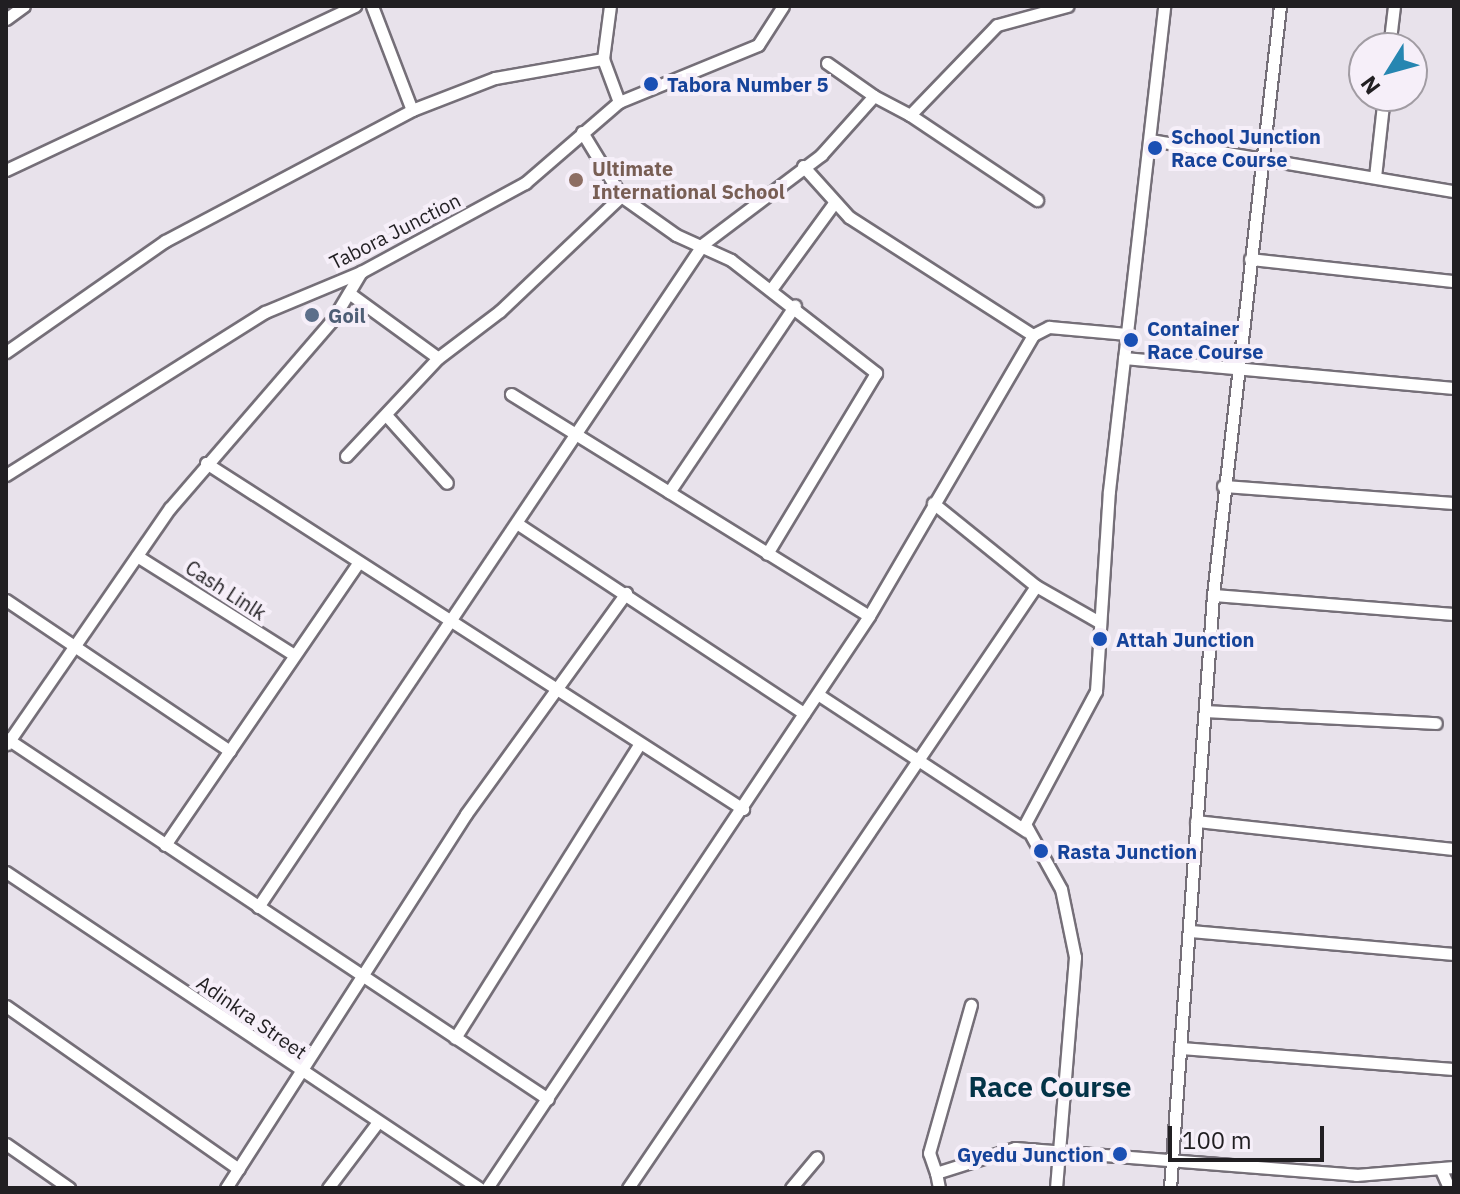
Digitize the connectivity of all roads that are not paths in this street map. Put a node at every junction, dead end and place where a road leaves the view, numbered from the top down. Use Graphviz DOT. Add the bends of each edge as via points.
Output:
graph roads {
  1 [pos="24,6"];
  2 [pos="355,6"];
  3 [pos="372,6"];
  4 [pos="610,6"];
  5 [pos="783,6"];
  6 [pos="1067,6"];
  7 [pos="1164,6"];
  8 [pos="1280,6"];
  9 [pos="1394,6"];
  10 [pos="6,19"];
  11 [pos="1391,32"];
  12 [pos="603,59"];
  13 [pos="827,63"];
  14 [pos="874,96"];
  15 [pos="619,102"];
  16 [pos="412,110"];
  17 [pos="1382,112"];
  18 [pos="910,115"];
  19 [pos="582,132"];
  20 [pos="1151,140"];
  21 [pos="1263,155"];
  22 [pos="803,166"];
  23 [pos="6,170"];
  24 [pos="1375,177"];
  25 [pos="1454,191"];
  26 [pos="621,196"];
  27 [pos="1037,200"];
  28 [pos="834,203"];
  29 [pos="703,244"];
  30 [pos="1250,259"];
  31 [pos="361,272"];
  32 [pos="1454,281"];
  33 [pos="772,288"];
  34 [pos="349,293"];
  35 [pos="795,305"];
  36 [pos="1127,334"];
  37 [pos="1033,335"];
  38 [pos="6,352"];
  39 [pos="438,358"];
  40 [pos="1124,358"];
  41 [pos="1236,369"];
  42 [pos="1454,388"];
  43 [pos="511,394"];
  44 [pos="386,415"];
  45 [pos="578,430"];
  46 [pos="346,456"];
  47 [pos="206,463"];
  48 [pos="6,475"];
  49 [pos="447,483"];
  50 [pos="1223,486"];
  51 [pos="669,492"];
  52 [pos="933,503"];
  53 [pos="1454,503"];
  54 [pos="518,524"];
  55 [pos="767,554"];
  56 [pos="137,556"];
  57 [pos="359,562"];
  58 [pos="1036,586"];
  59 [pos="626,593"];
  60 [pos="1213,595"];
  61 [pos="6,600"];
  62 [pos="1454,614"];
  63 [pos="869,616"];
  64 [pos="457,620"];
  65 [pos="1099,622"];
  66 [pos="76,650"];
  67 [pos="294,655"];
  68 [pos="556,686"];
  69 [pos="819,695"];
  70 [pos="1205,711"];
  71 [pos="804,713"];
  72 [pos="1436,723"];
  73 [pos="7,741"];
  74 [pos="638,746"];
  75 [pos="230,751"];
  76 [pos="921,759"];
  77 [pos="743,809"];
  78 [pos="1196,821"];
  79 [pos="1026,831"];
  80 [pos="165,845"];
  81 [pos="1454,849"];
  82 [pos="6,872"];
  83 [pos="258,907"];
  84 [pos="1190,931"];
  85 [pos="1454,954"];
  86 [pos="364,974"];
  87 [pos="971,1005"];
  88 [pos="6,1006"];
  89 [pos="455,1038"];
  90 [pos="1180,1048"];
  91 [pos="1454,1069"];
  92 [pos="301,1073"];
  93 [pos="548,1099"];
  94 [pos="378,1122"];
  95 [pos="6,1144"];
  96 [pos="1060,1149"];
  97 [pos="817,1157"];
  98 [pos="1173,1161"];
  99 [pos="1454,1167"];
  100 [pos="239,1169"];
  101 [pos="1442,1172"];
  102 [pos="936,1173"];
  103 [pos="69,1188"];
  104 [pos="226,1188"];
  105 [pos="328,1188"];
  106 [pos="479,1188"];
  107 [pos="487,1188"];
  108 [pos="628,1188"];
  109 [pos="791,1188"];
  110 [pos="939,1188"];
  111 [pos="1056,1188"];
  112 [pos="1170,1188"];
  113 [pos="1449,1188"];
  1 -- 10 [label="street"];
  2 -- 23 [label="street"];
  3 -- 16 [label="street"];
  4 -- 12 [label="street"];
  5 -- 15 [label="street, Tabora Junction" via="758,45"];
  6 -- 18 [label="street" via="997,25"];
  7 -- 20 [label="street"];
  8 -- 21 [label="street"];
  9 -- 11 [label="street"];
  12 -- 15 [label="street"];
  12 -- 16 [label="street" via="495,78"];
  13 -- 14 [label="street"];
  14 -- 18 [label="street"];
  14 -- 22 [label="street"];
  15 -- 19 [label="street, Tabora Junction"];
  16 -- 38 [label="street" via="165,241"];
  17 -- 24 [label="street"];
  18 -- 27 [label="street"];
  19 -- 26 [label="street"];
  19 -- 31 [label="street, Tabora Junction" via="525,183"];
  20 -- 21 [label="street"];
  20 -- 36 [label="street"];
  21 -- 24 [label="street"];
  21 -- 30 [label="street"];
  22 -- 28 [label="street"];
  22 -- 29 [label="street"];
  24 -- 25 [label="street"];
  26 -- 29 [label="street" via="676,235"];
  26 -- 39 [label="street" via="500,311"];
  28 -- 33 [label="street"];
  28 -- 37 [label="street"];
  29 -- 33 [label="street"];
  29 -- 45 [label="street"];
  30 -- 32 [label="street"];
  30 -- 41 [label="street"];
  31 -- 34 [label="street"];
  31 -- 48 [label="street, Tabora Junction" via="265,312"];
  33 -- 35 [label="street"];
  34 -- 39 [label="street"];
  34 -- 47 [label="street"];
  35 -- 51 [label="street"];
  35 -- 55 [label="street" via="877,379"];
  36 -- 37 [label="street" via="1049,327"];
  36 -- 40 [label="street"];
  37 -- 52 [label="street"];
  39 -- 44 [label="street"];
  40 -- 41 [label="street"];
  40 -- 65 [label="street"];
  41 -- 42 [label="street"];
  41 -- 50 [label="street"];
  43 -- 45 [label="street"];
  44 -- 46 [label="street"];
  44 -- 49 [label="street" via="418,459"];
  45 -- 51 [label="street"];
  45 -- 54 [label="street"];
  47 -- 56 [label="street"];
  47 -- 57 [label="street"];
  50 -- 53 [label="street"];
  50 -- 60 [label="street"];
  51 -- 55 [label="street"];
  52 -- 58 [label="street"];
  52 -- 63 [label="street"];
  54 -- 59 [label="street"];
  54 -- 64 [label="street"];
  55 -- 63 [label="street"];
  56 -- 66 [label="street"];
  56 -- 67 [label="street, Cash Linlk"];
  57 -- 64 [label="street"];
  57 -- 67 [label="street"];
  58 -- 65 [label="street"];
  58 -- 76 [label="street"];
  59 -- 68 [label="street"];
  59 -- 71 [label="street"];
  60 -- 62 [label="street"];
  60 -- 70 [label="street"];
  61 -- 66 [label="street"];
  63 -- 69 [label="street"];
  64 -- 68 [label="street"];
  64 -- 83 [label="street"];
  65 -- 79 [label="street" via="1096,691"];
  66 -- 73 [label="street"];
  66 -- 75 [label="street"];
  67 -- 75 [label="street"];
  68 -- 74 [label="street"];
  68 -- 86 [label="street"];
  69 -- 71 [label="street"];
  69 -- 76 [label="street"];
  70 -- 72 [label="street"];
  70 -- 78 [label="street"];
  71 -- 77 [label="street"];
  73 -- 80 [label="street"];
  74 -- 77 [label="street"];
  74 -- 89 [label="street"];
  75 -- 80 [label="street"];
  76 -- 79 [label="street"];
  76 -- 108 [label="street"];
  77 -- 93 [label="street"];
  78 -- 81 [label="street"];
  78 -- 84 [label="street"];
  79 -- 96 [label="street" via="1061,889 1075,957"];
  80 -- 83 [label="street"];
  82 -- 92 [label="street, Adinkra Street"];
  83 -- 86 [label="street"];
  84 -- 85 [label="street"];
  84 -- 90 [label="street"];
  86 -- 89 [label="street"];
  86 -- 92 [label="street"];
  87 -- 102 [label="street" via="929,1153"];
  88 -- 100 [label="street"];
  89 -- 93 [label="street"];
  90 -- 91 [label="street"];
  90 -- 98 [label="street"];
  92 -- 94 [label="street, Adinkra Street"];
  92 -- 100 [label="street"];
  93 -- 107 [label="street"];
  94 -- 105 [label="street"];
  94 -- 106 [label="street, Adinkra Street"];
  95 -- 103 [label="street"];
  96 -- 98 [label="street"];
  96 -- 102 [label="street" via="999,1150"];
  96 -- 111 [label="street"];
  97 -- 109 [label="street"];
  98 -- 101 [label="street" via="1356,1175"];
  98 -- 112 [label="street"];
  99 -- 101 [label="street"];
  100 -- 104 [label="street"];
  101 -- 113 [label="street"];
  102 -- 110 [label="street"];
}
